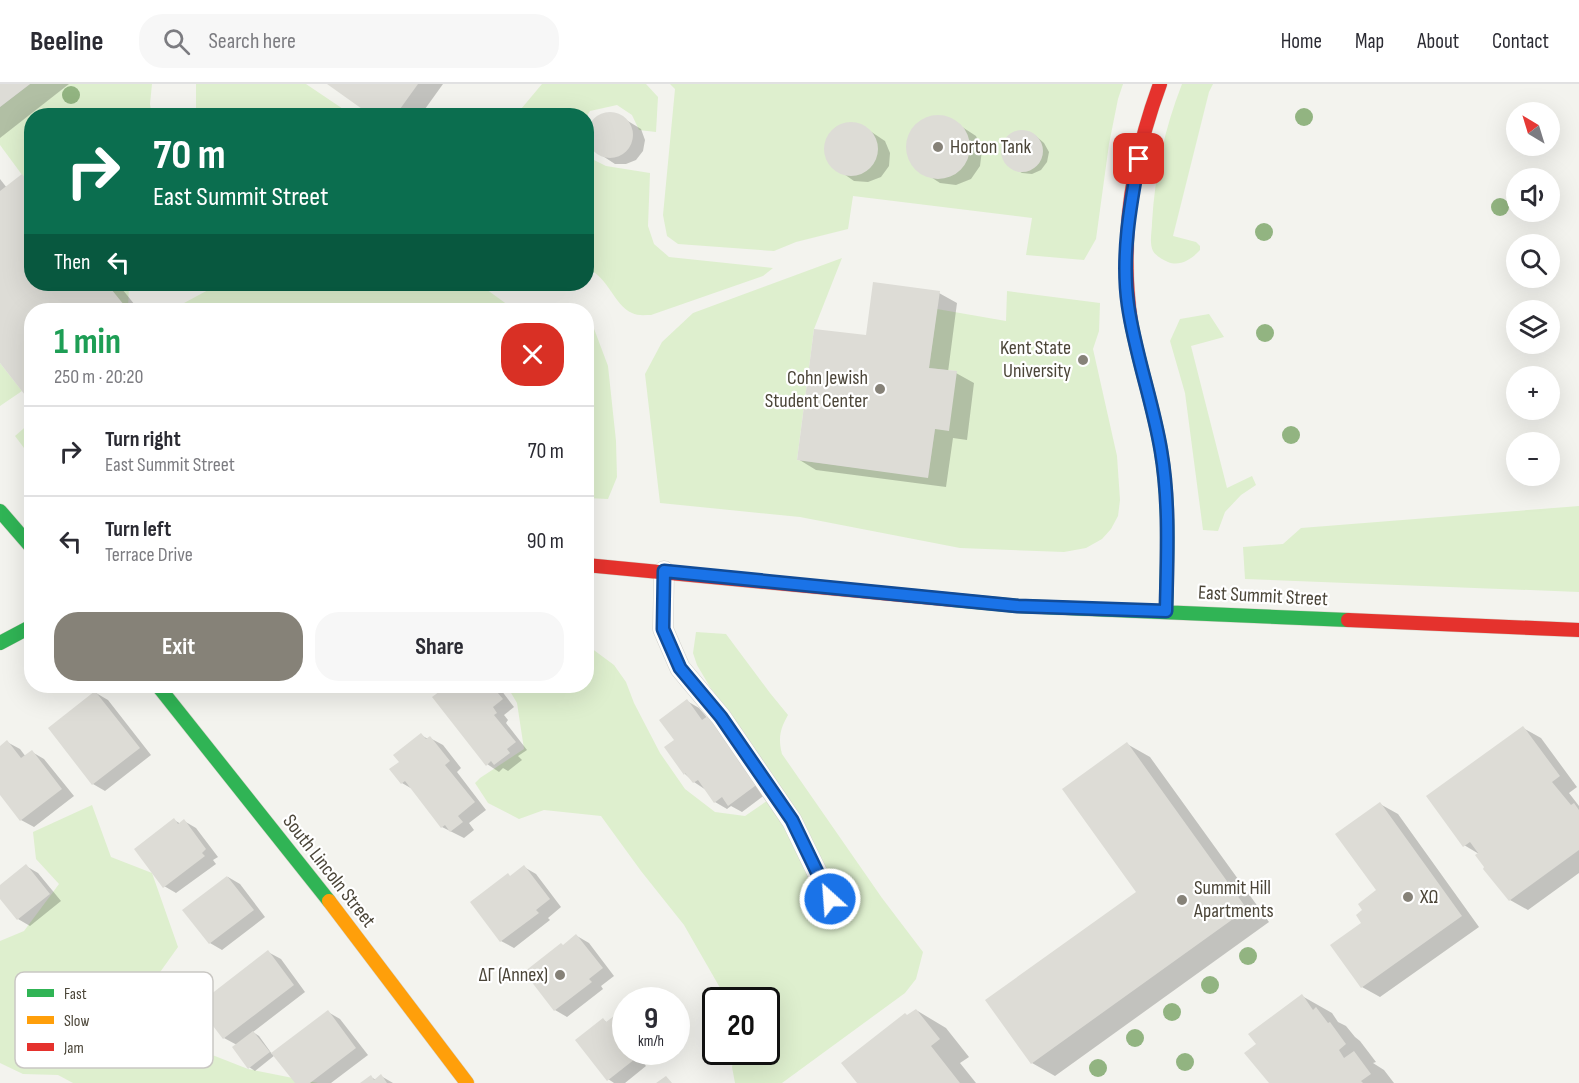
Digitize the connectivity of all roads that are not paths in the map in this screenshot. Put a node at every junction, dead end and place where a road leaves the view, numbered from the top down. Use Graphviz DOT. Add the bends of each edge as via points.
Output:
graph roads {
  1 [pos="1160,84"];
  2 [pos="0,511"];
  3 [pos="24,539"];
  4 [pos="594,566"];
  5 [pos="664,571"];
  6 [pos="1166,611"];
  7 [pos="24,630"];
  8 [pos="1579,630"];
  9 [pos="0,643"];
  10 [pos="164,693"];
  11 [pos="830,899"];
  12 [pos="467,1083"];
  1 -- 6 [label="street" via="1136,174 1128,222 1126,273 1128,304 1162,453"];
  2 -- 3 [label="street"];
  4 -- 5 [label="street, East Summit Street"];
  5 -- 6 [label="street, East Summit Street" via="1018,606"];
  5 -- 11 [label="lane" via="663,629 680,668 721,717 792,820"];
  6 -- 8 [label="street, East Summit Street"];
  7 -- 9 [label="street"];
  10 -- 12 [label="street, South Lincoln Street" via="351,929"];
}
